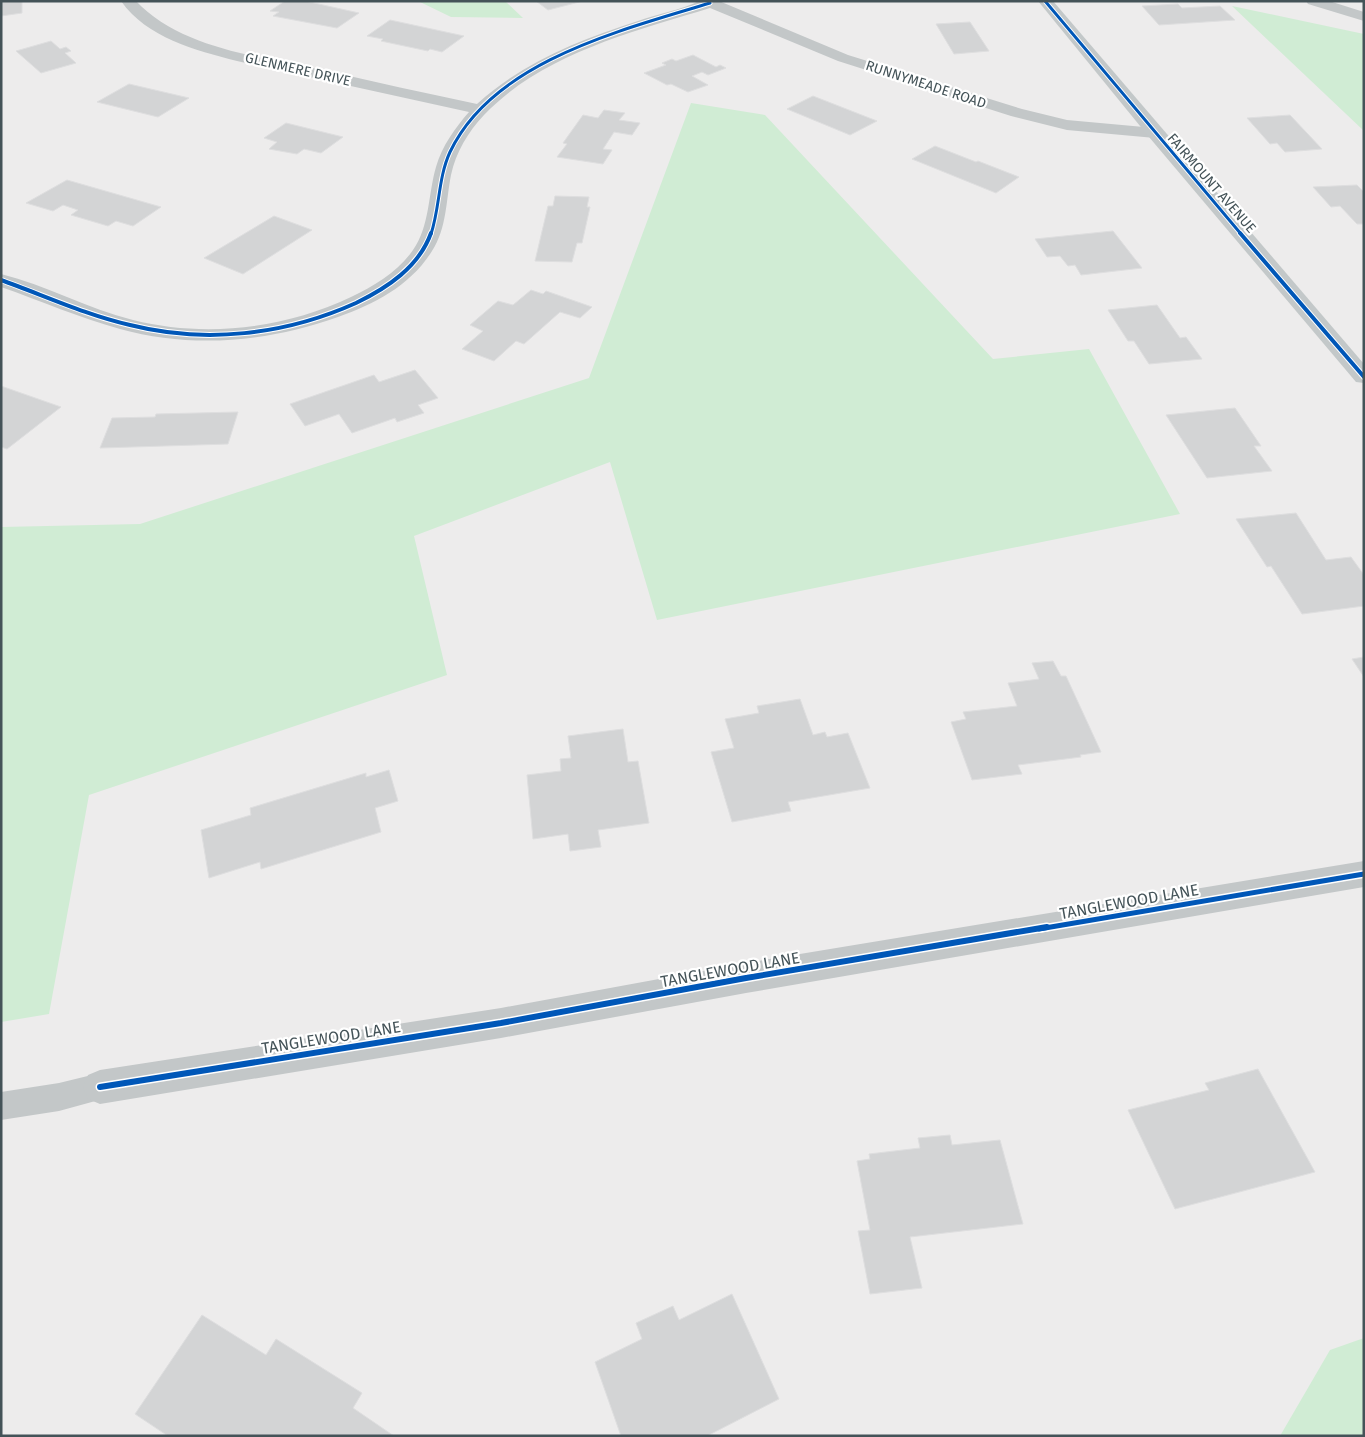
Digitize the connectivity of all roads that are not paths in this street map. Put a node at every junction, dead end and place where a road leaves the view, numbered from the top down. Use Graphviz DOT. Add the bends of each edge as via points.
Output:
graph roads {
  1 [pos="128,1"];
  2 [pos="1045,1"];
  3 [pos="1313,1"];
  4 [pos="708,2"];
  5 [pos="1364,18"];
  6 [pos="480,110"];
  7 [pos="1155,133"];
  8 [pos="1,280"];
  9 [pos="1364,377"];
  10 [pos="1364,874"];
  11 [pos="100,1087"];
  12 [pos="1,1106"];
  1 -- 6 [label="street, GLENMERE DRIVE" via="148,22 167,34 200,46"];
  2 -- 7 [label="main road, FAIRMOUNT AVENUE"];
  3 -- 5 [label="street"];
  4 -- 6 [label="street" via="588,43 526,75"];
  4 -- 7 [label="street, RUNNYMEADE ROAD" via="843,58 1017,113 1067,125"];
  6 -- 8 [label="street" via="455,143 445,164 432,230 412,265 365,300 326,315 283,328 243,334 162,332 105,318"];
  7 -- 9 [label="main road, FAIRMOUNT AVENUE"];
  10 -- 11 [label="street, TANGLEWOOD LANE" via="756,976 501,1023"];
  11 -- 12 [label="lane, TANGLEWOOD LANE"];
}
